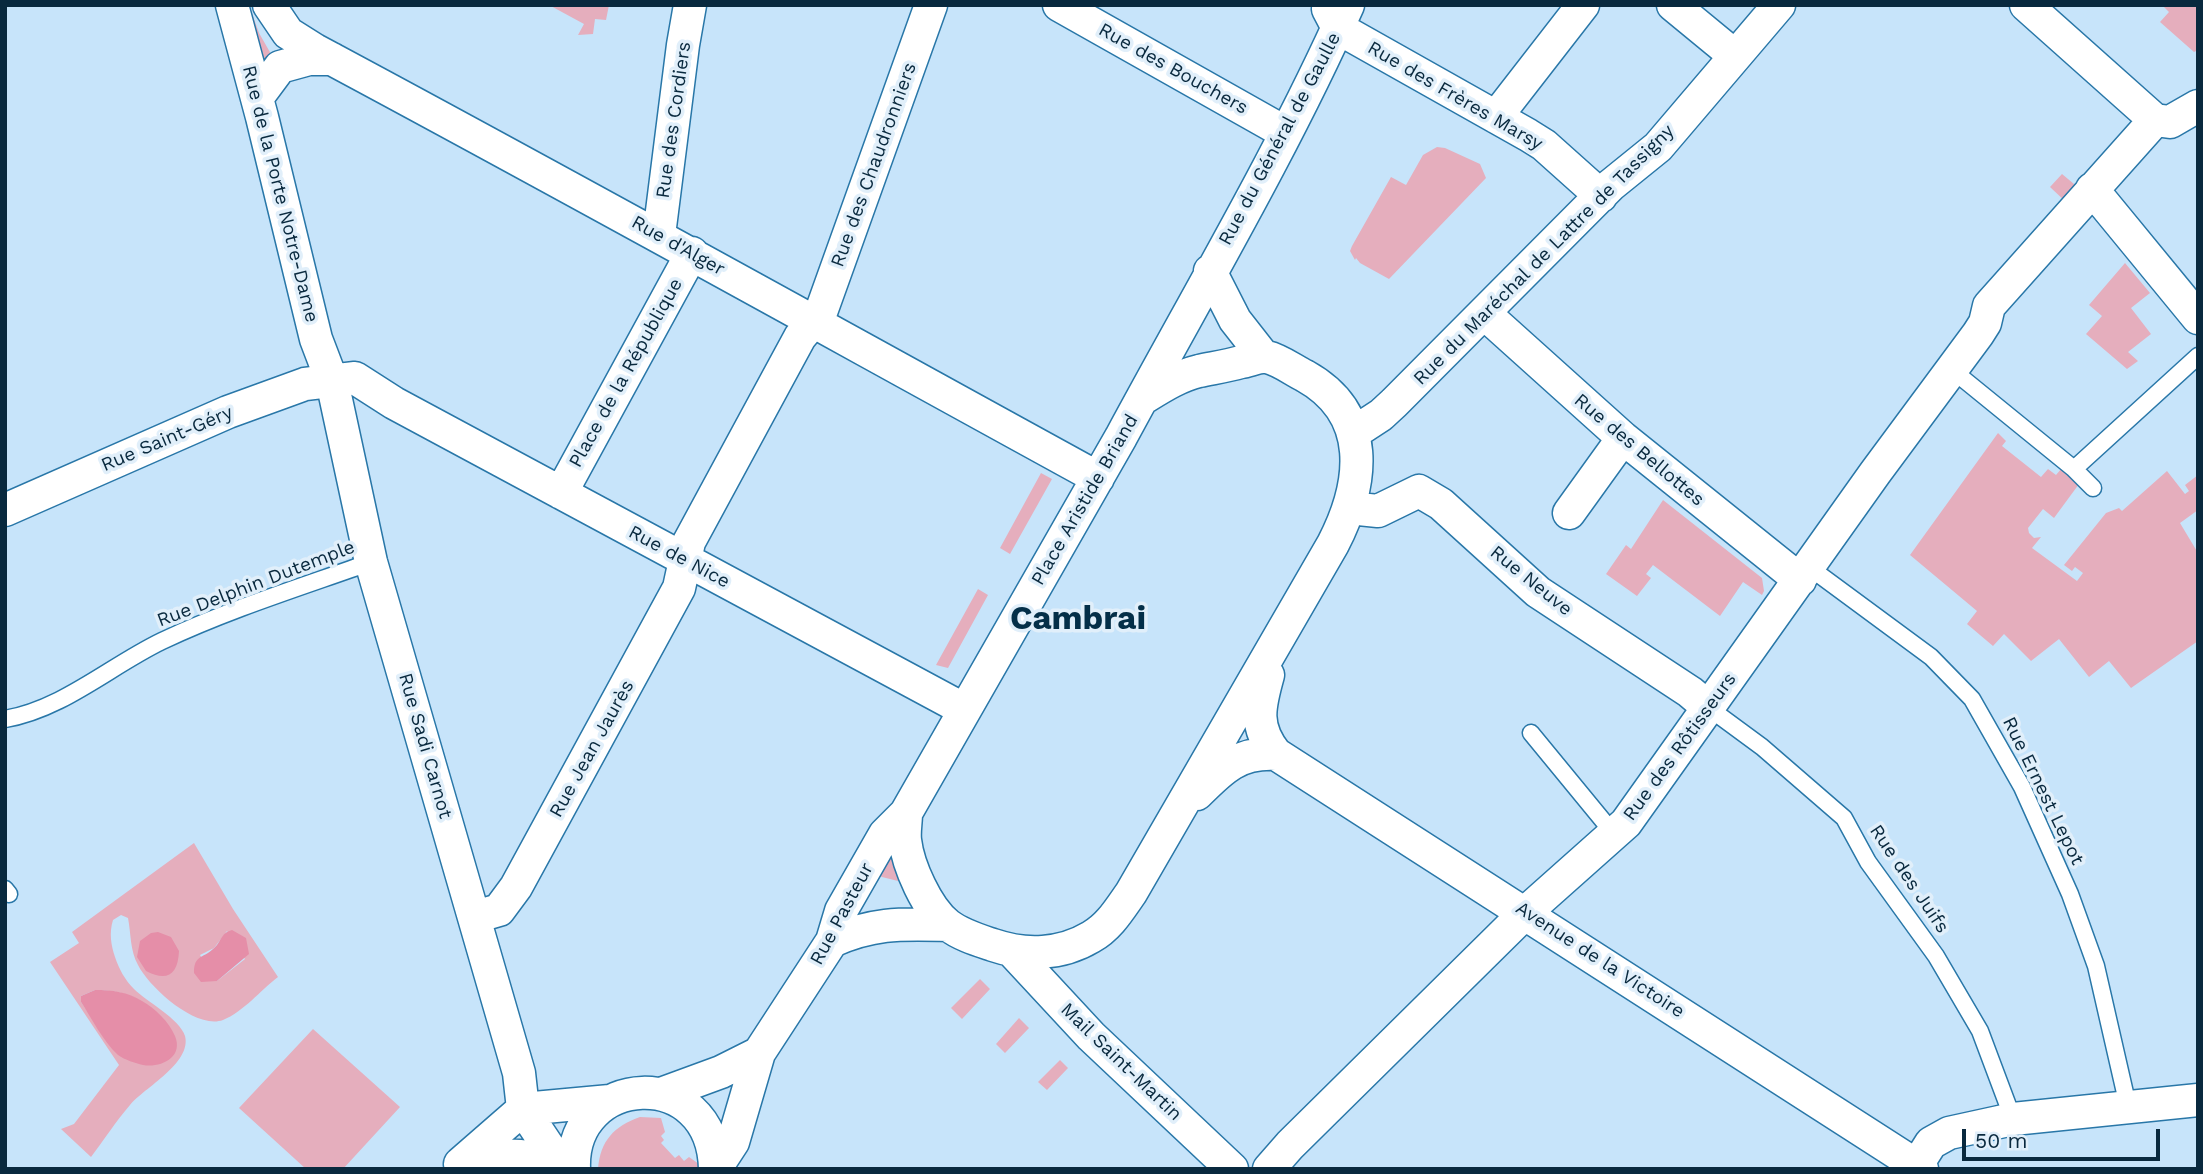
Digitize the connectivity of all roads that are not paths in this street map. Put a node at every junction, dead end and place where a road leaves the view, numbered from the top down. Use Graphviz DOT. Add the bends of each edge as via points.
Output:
graph roads {
  1 [pos="232,5"];
  2 [pos="269,5"];
  3 [pos="690,5"];
  4 [pos="931,5"];
  5 [pos="1059,5"];
  6 [pos="1583,5"];
  7 [pos="1673,5"];
  8 [pos="1779,5"];
  9 [pos="2026,5"];
  10 [pos="1337,13"];
  11 [pos="1735,56"];
  12 [pos="332,60"];
  13 [pos="257,98"];
  14 [pos="2198,106"];
  15 [pos="1496,117"];
  16 [pos="2155,120"];
  17 [pos="1286,133"];
  18 [pos="2092,189"];
  19 [pos="1601,196"];
  20 [pos="659,235"];
  21 [pos="692,253"];
  22 [pos="1210,271"];
  23 [pos="1484,313"];
  24 [pos="2198,318"];
  25 [pos="813,323"];
  26 [pos="1264,356"];
  27 [pos="2198,356"];
  28 [pos="1951,369"];
  29 [pos="332,381"];
  30 [pos="1142,399"];
  31 [pos="394,403"];
  32 [pos="1355,432"];
  33 [pos="346,437"];
  34 [pos="1623,438"];
  35 [pos="2074,470"];
  36 [pos="1098,478"];
  37 [pos="2093,488"];
  38 [pos="561,493"];
  39 [pos="1349,508"];
  40 [pos="5,510"];
  41 [pos="1569,513"];
  42 [pos="686,561"];
  43 [pos="371,562"];
  44 [pos="1805,574"];
  45 [pos="1281,634"];
  46 [pos="1709,708"];
  47 [pos="965,710"];
  48 [pos="5,719"];
  49 [pos="1531,733"];
  50 [pos="1276,754"];
  51 [pos="906,813"];
  52 [pos="1177,813"];
  53 [pos="1614,834"];
  54 [pos="1526,912"];
  55 [pos="475,917"];
  56 [pos="948,925"];
  57 [pos="832,941"];
  58 [pos="1013,952"];
  59 [pos="759,1053"];
  60 [pos="661,1094"];
  61 [pos="2198,1100"];
  62 [pos="610,1101"];
  63 [pos="2128,1106"];
  64 [pos="523,1109"];
  65 [pos="2013,1119"];
  66 [pos="457,1166"];
  67 [pos="567,1168"];
  68 [pos="715,1168"];
  69 [pos="1917,1168"];
  70 [pos="1235,1169"];
  71 [pos="1267,1169"];
  1 -- 13 [label="street, Rue de la Porte Notre-Dame"];
  2 -- 12 [label="street, Rue d'Alger" via="288,33"];
  3 -- 20 [label="street, Rue des Cordiers"];
  4 -- 25 [label="street, Rue des Chaudronniers" via="821,312"];
  5 -- 17 [label="street, Rue des Bouchers"];
  6 -- 15 [label="street"];
  7 -- 11 [label="street"];
  8 -- 11 [label="street, Rue du Maréchal de Lattre de Tassigny"];
  9 -- 16 [label="street"];
  10 -- 15 [label="street, Rue des Frères Marsy"];
  10 -- 17 [label="street, Rue du Général de Gaulle"];
  11 -- 19 [label="street, Rue du Maréchal de Lattre de Tassigny" via="1658,147"];
  12 -- 13 [label="street" via="309,59 280,67"];
  12 -- 20 [label="street, Rue d'Alger"];
  13 -- 29 [label="street, Rue de la Porte Notre-Dame" via="316,339"];
  14 -- 16 [label="street" via="2171,122"];
  15 -- 19 [label="street, Rue des Frères Marsy" via="1544,145"];
  16 -- 18 [label="street, Rue des Rôtisseurs"];
  17 -- 22 [label="street, Rue du Général de Gaulle"];
  18 -- 24 [label="street"];
  18 -- 28 [label="street, Rue des Rôtisseurs" via="1989,306 1985,323"];
  19 -- 23 [label="street, Rue du Maréchal de Lattre de Tassigny"];
  20 -- 21 [label="street, Rue d'Alger"];
  21 -- 25 [label="street, Rue d'Alger"];
  21 -- 38 [label="street, Place de la République"];
  22 -- 26 [label="street" via="1235,320"];
  22 -- 30 [label="street, Place Aristide Briand"];
  23 -- 32 [label="street, Rue du Maréchal de Lattre de Tassigny" via="1381,415"];
  23 -- 34 [label="street, Rue des Bellottes"];
  25 -- 36 [label="street, Rue d'Alger"];
  25 -- 42 [label="street" via="800,337 689,542"];
  26 -- 30 [label="street, Place Aristide Briand" via="1197,371"];
  26 -- 32 [label="street" via="1311,379 1336,400"];
  27 -- 35 [label="lane"];
  28 -- 35 [label="lane"];
  28 -- 44 [label="street, Rue des Rôtisseurs"];
  29 -- 31 [label="street, Rue de Nice" via="355,378"];
  29 -- 33 [label="street, Rue Sadi Carnot"];
  29 -- 40 [label="street, Rue Saint-Géry" via="305,384 228,412"];
  30 -- 36 [label="street, Place Aristide Briand"];
  31 -- 33 [label="street" via="370,410"];
  31 -- 38 [label="street, Rue de Nice"];
  32 -- 39 [label="street"];
  33 -- 43 [label="street, Rue Sadi Carnot"];
  34 -- 41 [label="street"];
  34 -- 44 [label="street, Rue des Bellottes"];
  35 -- 37 [label="lane"];
  36 -- 47 [label="street, Place Aristide Briand"];
  38 -- 42 [label="street, Rue de Nice"];
  39 -- 45 [label="street"];
  39 -- 46 [label="street, Rue Neuve" via="1378,511 1419,491 1441,504 1538,592"];
  42 -- 47 [label="street, Rue de Nice"];
  42 -- 55 [label="street, Rue Jean Jaurès" via="679,587 516,887 499,910"];
  43 -- 48 [label="lane, Rue Delphin Dutemple" via="258,601 161,642 48,706"];
  43 -- 55 [label="street, Rue Sadi Carnot"];
  44 -- 46 [label="street, Rue des Rôtisseurs"];
  44 -- 63 [label="lane, Rue Ernest Lepot" via="1931,657 1972,699 2022,787 2070,894 2096,966"];
  45 -- 50 [label="street" via="1259,717 1265,741"];
  45 -- 52 [label="street"];
  46 -- 53 [label="street, Rue des Rôtisseurs"];
  46 -- 65 [label="lane, Rue des Juifs" via="1844,818 1980,1031"];
  47 -- 51 [label="street, Place Aristide Briand"];
  49 -- 53 [label="lane"];
  50 -- 52 [label="street" via="1237,759"];
  50 -- 54 [label="street, Avenue de la Victoire"];
  51 -- 56 [label="street" via="905,841 918,883"];
  51 -- 57 [label="street, Rue Pasteur" via="885,834 841,911"];
  52 -- 58 [label="street" via="1131,893 1094,936 1046,952"];
  53 -- 54 [label="street, Rue des Rôtisseurs"];
  54 -- 69 [label="street, Avenue de la Victoire"];
  54 -- 71 [label="street, Rue des Rôtisseurs"];
  55 -- 64 [label="street, Rue Sadi Carnot" via="519,1073"];
  56 -- 57 [label="street" via="888,924"];
  56 -- 58 [label="street"];
  57 -- 59 [label="street, Rue Pasteur"];
  58 -- 70 [label="street, Mail Saint-Martin" via="1091,1035"];
  59 -- 60 [label="street"];
  59 -- 68 [label="street" via="733,1142"];
  60 -- 62 [label="street" via="635,1093"];
  60 -- 68 [label="street" via="687,1106 706,1127"];
  61 -- 63 [label="street"];
  62 -- 64 [label="street"];
  62 -- 67 [label="street" via="582,1131"];
  63 -- 65 [label="street"];
  64 -- 66 [label="street"];
  64 -- 67 [label="street"];
  65 -- 69 [label="street" via="1940,1136"];
  66 -- 67 [label="street" via="512,1154"];
  70 -- 71 [label="street" via="1251,1164"];
}
